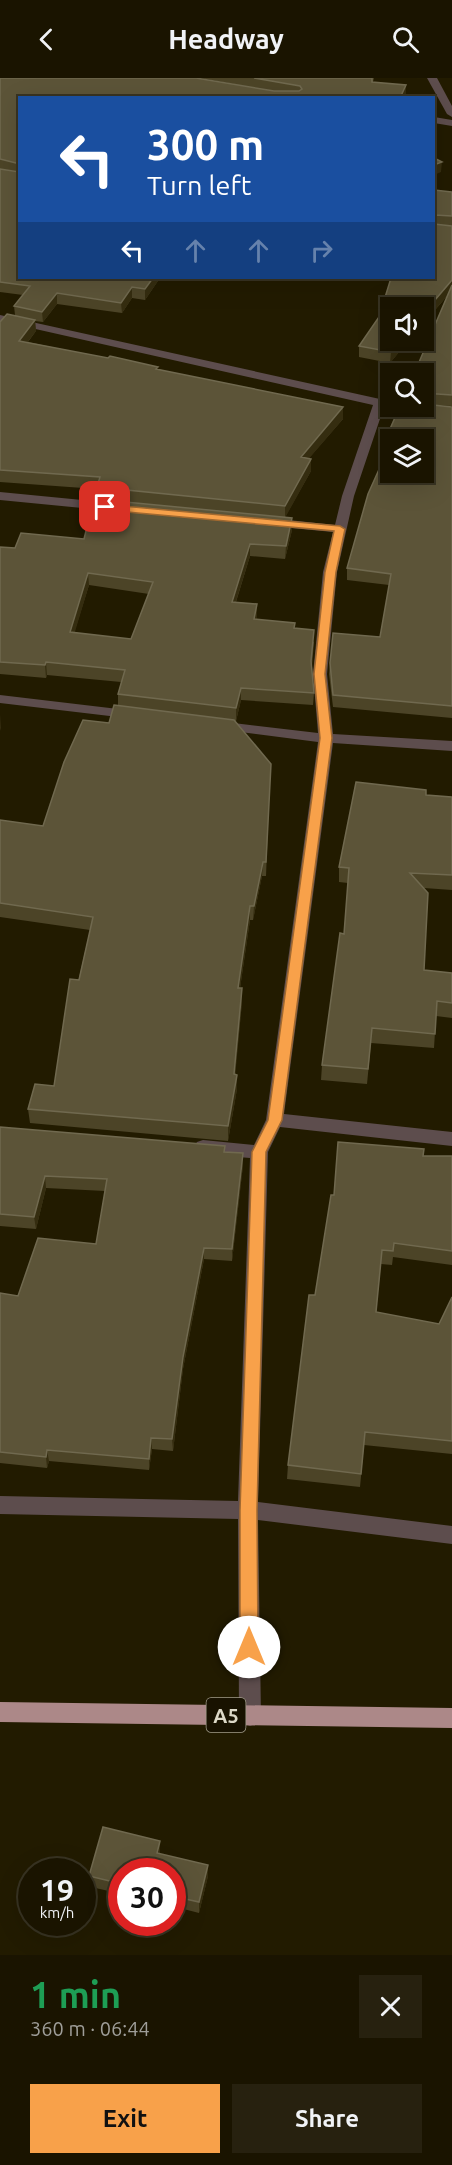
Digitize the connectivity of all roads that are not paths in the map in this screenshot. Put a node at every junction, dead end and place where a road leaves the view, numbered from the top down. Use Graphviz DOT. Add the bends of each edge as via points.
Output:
graph roads {
  1 [pos="432,78"];
  2 [pos="452,114"];
  3 [pos="435,120"];
  4 [pos="452,123"];
  5 [pos="0,318"];
  6 [pos="380,403"];
  7 [pos="380,414"];
  8 [pos="0,496"];
  9 [pos="128,509"];
  10 [pos="258,521"];
  11 [pos="340,529"];
  12 [pos="0,699"];
  13 [pos="152,717"];
  14 [pos="198,722"];
  15 [pos="326,738"];
  16 [pos="452,746"];
  17 [pos="275,1120"];
  18 [pos="452,1139"];
  19 [pos="180,1146"];
  20 [pos="259,1152"];
  21 [pos="0,1505"];
  22 [pos="248,1510"];
  23 [pos="452,1535"];
  24 [pos="0,1712"];
  25 [pos="250,1716"];
  26 [pos="452,1718"];
  1 -- 2 [label="street"];
  3 -- 4 [label="street"];
  5 -- 6 [label="street"];
  7 -- 11 [label="street" via="348,496"];
  8 -- 9 [label="street"];
  10 -- 11 [label="street"];
  11 -- 15 [label="street" via="330,572 320,674"];
  12 -- 13 [label="street"];
  14 -- 15 [label="street"];
  15 -- 16 [label="street"];
  15 -- 17 [label="street"];
  17 -- 18 [label="street"];
  17 -- 20 [label="street"];
  19 -- 20 [label="street"];
  20 -- 22 [label="street"];
  21 -- 22 [label="street"];
  22 -- 23 [label="street"];
  22 -- 25 [label="street"];
  24 -- 25 [label="highway, A5 / A5"];
  25 -- 26 [label="highway, A5 / A5"];
}
